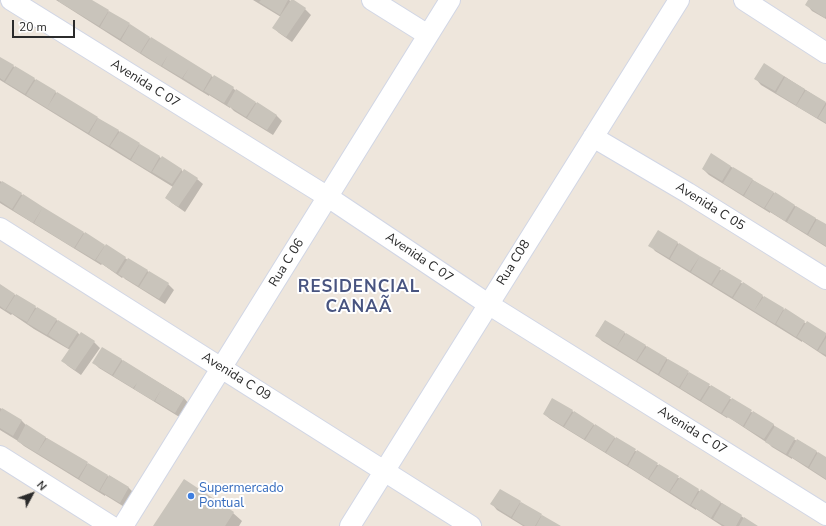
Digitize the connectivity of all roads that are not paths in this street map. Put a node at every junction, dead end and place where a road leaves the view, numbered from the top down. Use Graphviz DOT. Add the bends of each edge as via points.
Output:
graph roads {
  1 [pos="11,0"];
  2 [pos="372,0"];
  3 [pos="450,0"];
  4 [pos="679,0"];
  5 [pos="744,0"];
  6 [pos="428,35"];
  7 [pos="826,53"];
  8 [pos="593,137"];
  9 [pos="328,197"];
  10 [pos="0,228"];
  11 [pos="826,279"];
  12 [pos="488,304"];
  13 [pos="222,368"];
  14 [pos="0,456"];
  15 [pos="384,471"];
  16 [pos="826,515"];
  17 [pos="111,526"];
  18 [pos="123,526"];
  19 [pos="350,526"];
  20 [pos="471,526"];
  1 -- 9 [label="street, Avenida C 07"];
  2 -- 6 [label="street"];
  3 -- 6 [label="street, Rua C 06"];
  4 -- 8 [label="street, Rua C08"];
  5 -- 7 [label="street"];
  6 -- 9 [label="street, Rua C 06"];
  8 -- 11 [label="street, Avenida C 05"];
  8 -- 12 [label="street, Rua C08"];
  9 -- 12 [label="street, Avenida C 07"];
  9 -- 13 [label="street, Rua C 06"];
  10 -- 13 [label="street, Avenida C 09"];
  12 -- 15 [label="street, Rua C08"];
  12 -- 16 [label="street, Avenida C 07"];
  13 -- 15 [label="street, Avenida C 09"];
  13 -- 18 [label="street, Rua C 06"];
  14 -- 17 [label="street"];
  15 -- 19 [label="street, Rua C08"];
  15 -- 20 [label="street, Avenida C 09"];
}
